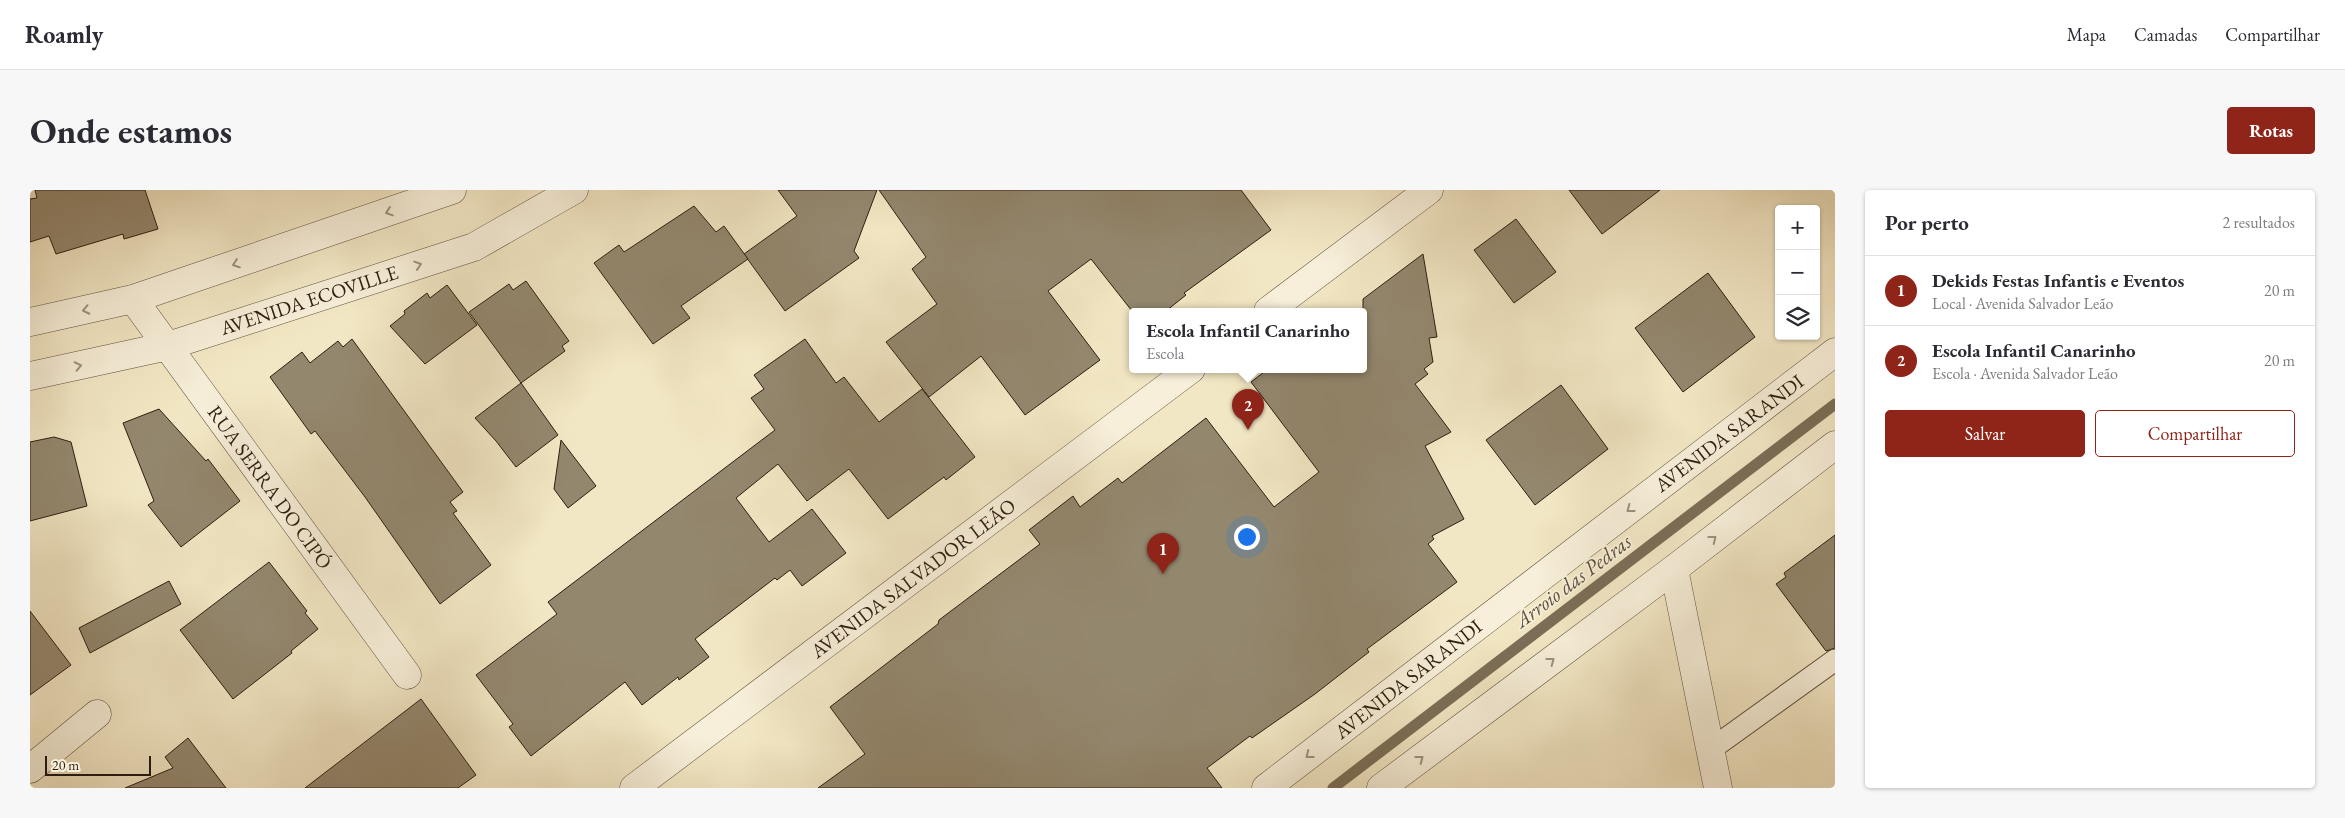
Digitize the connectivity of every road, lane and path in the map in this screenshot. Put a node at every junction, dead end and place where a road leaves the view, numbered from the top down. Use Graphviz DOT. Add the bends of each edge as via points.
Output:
graph roads {
  1 [pos="452,190"];
  2 [pos="574,190"];
  3 [pos="1429,190"];
  4 [pos="133,300"];
  5 [pos="1272,308"];
  6 [pos="30,322"];
  7 [pos="168,346"];
  8 [pos="1835,352"];
  9 [pos="1186,373"];
  10 [pos="30,376"];
  11 [pos="1835,445"];
  12 [pos="1674,569"];
  13 [pos="1835,660"];
  14 [pos="407,675"];
  15 [pos="97,714"];
  16 [pos="1710,750"];
  17 [pos="30,769"];
  18 [pos="634,788"];
  19 [pos="1266,788"];
  20 [pos="1381,788"];
  21 [pos="1718,788"];
  1 -- 4 [label="street, one-way"];
  7 -- 2 [label="street, AVENIDA ECOVILLE, one-way" via="474,247"];
  3 -- 5 [label="street"];
  4 -- 6 [label="street, one-way"];
  4 -- 7 [label="street, RUA SERRA DO CIPÓ"];
  10 -- 7 [label="street, AVENIDA ECOVILLE, one-way"];
  7 -- 14 [label="street, RUA SERRA DO CIPÓ"];
  8 -- 19 [label="street, AVENIDA SARANDI, one-way"];
  9 -- 18 [label="street, AVENIDA SALVADOR LEÃO"];
  12 -- 11 [label="street, one-way"];
  12 -- 16 [label="street"];
  20 -- 12 [label="street, one-way"];
  13 -- 16 [label="lane"];
  15 -- 17 [label="street"];
  16 -- 21 [label="street"];
}
